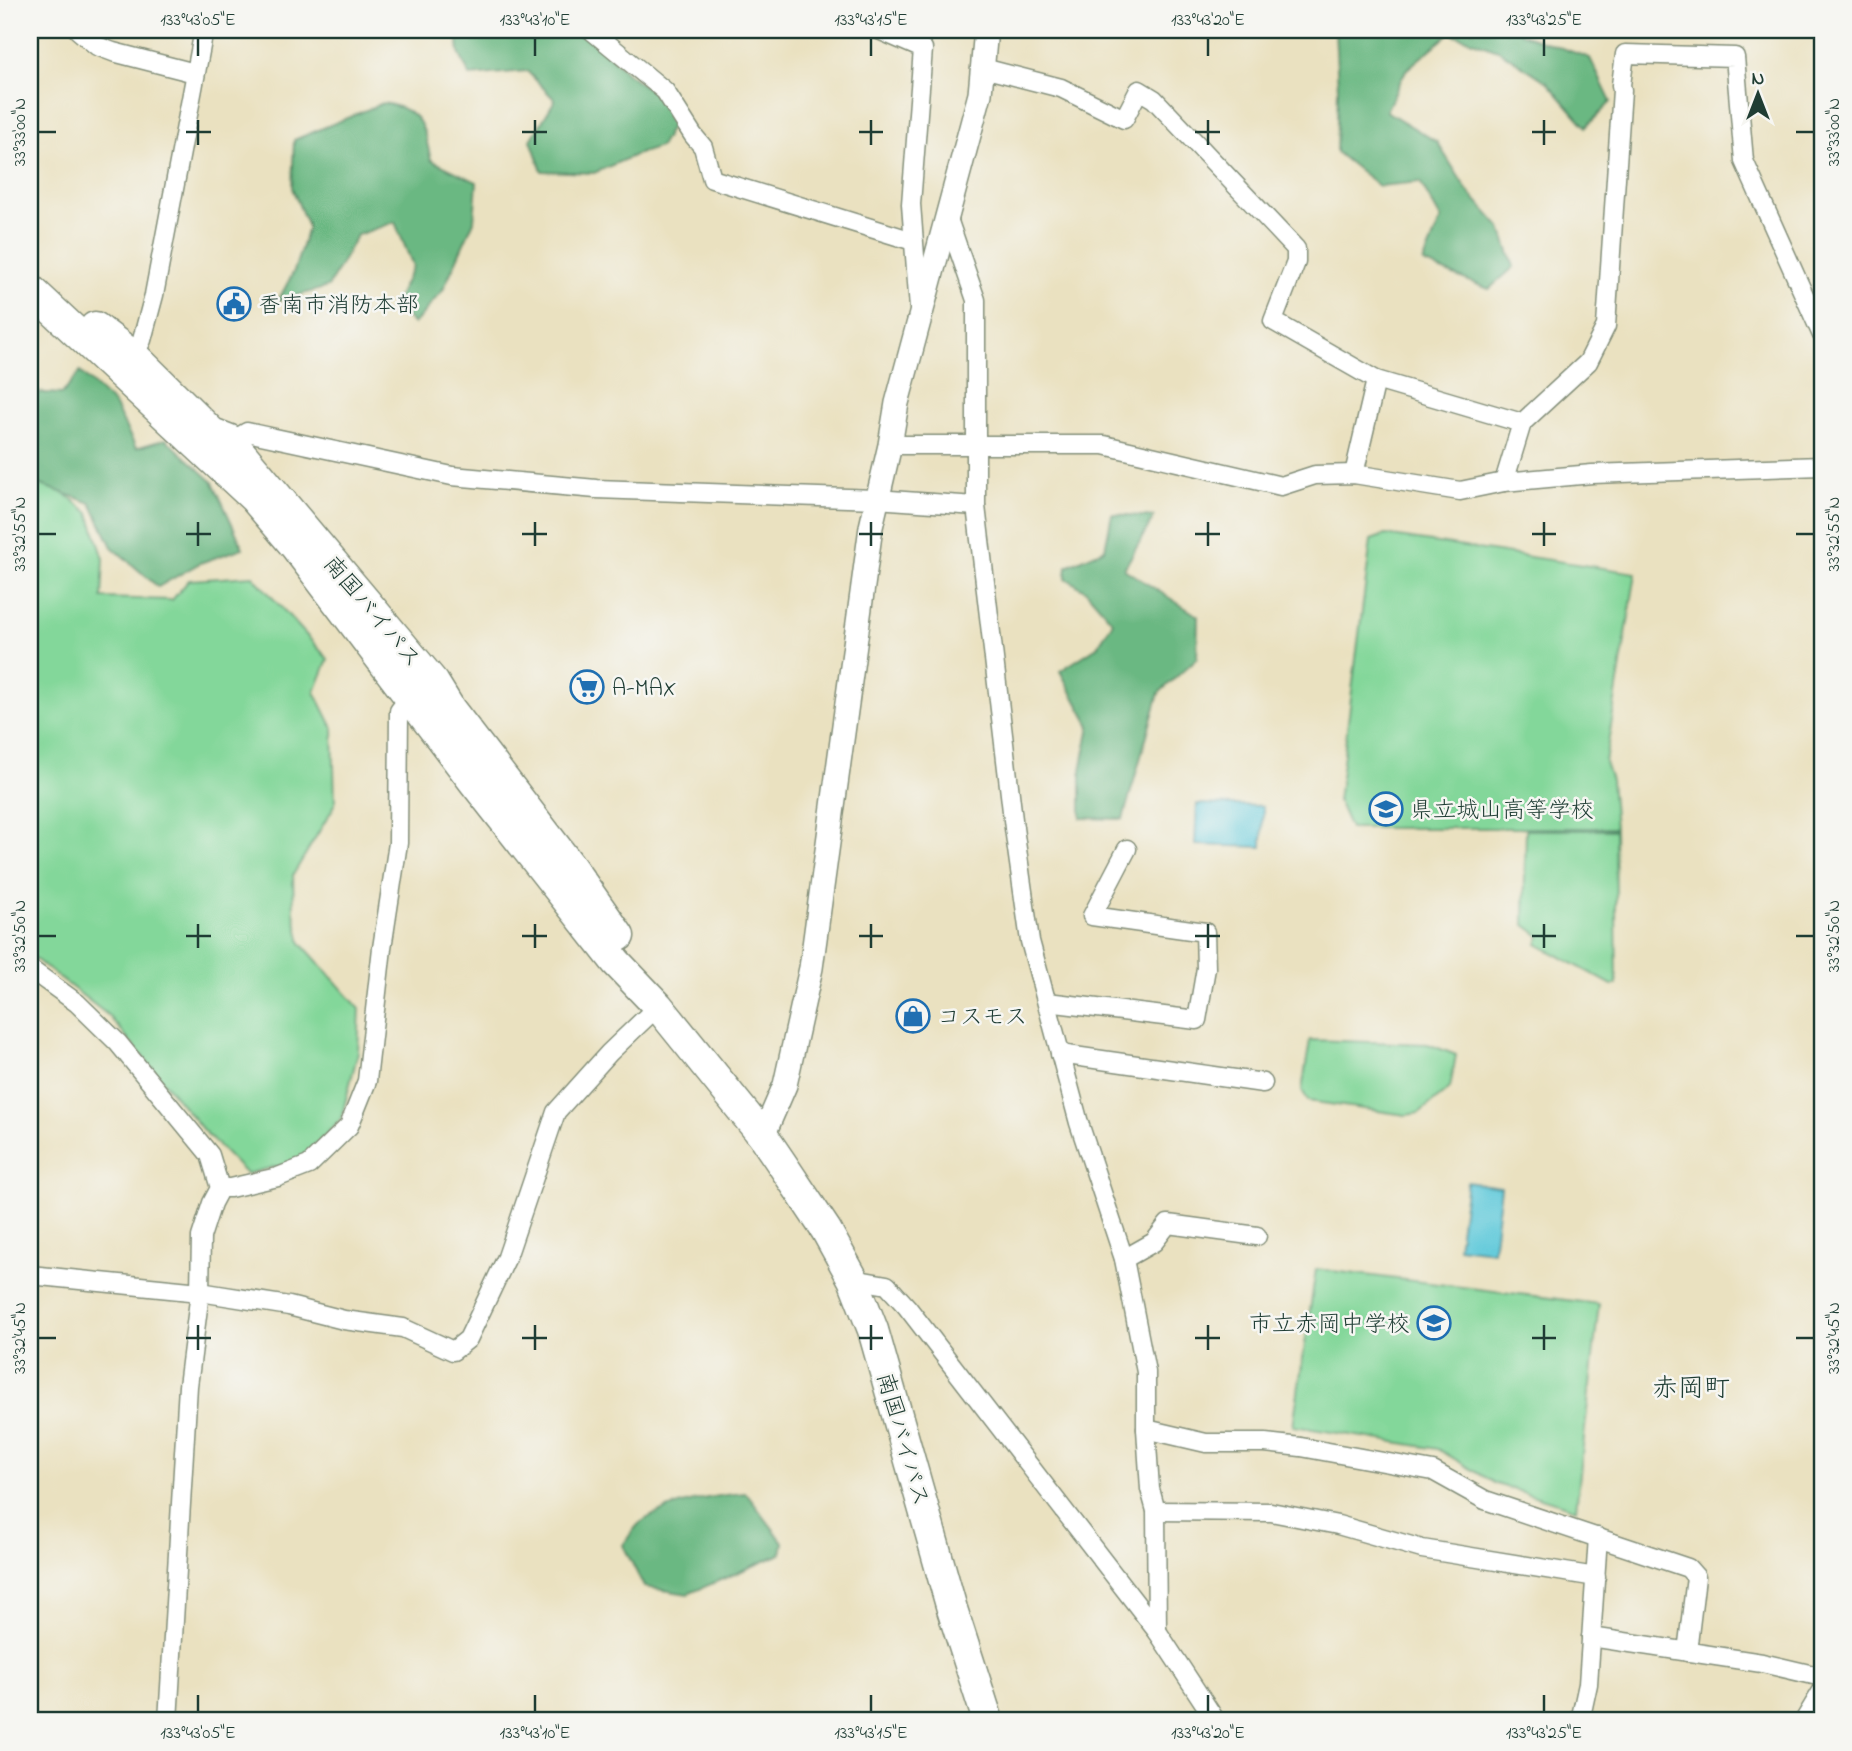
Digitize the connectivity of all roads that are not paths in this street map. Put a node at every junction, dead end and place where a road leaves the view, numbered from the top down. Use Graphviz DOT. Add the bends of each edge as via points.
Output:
graph roads {
  1 [pos="78,30"];
  2 [pos="204,30"];
  3 [pos="591,30"];
  4 [pos="879,30"];
  5 [pos="985,35"];
  6 [pos="983,68"];
  7 [pos="195,73"];
  8 [pos="947,216"];
  9 [pos="913,242"];
  10 [pos="30,266"];
  11 [pos="30,289"];
  12 [pos="919,318"];
  13 [pos="1822,335"];
  14 [pos="128,366"];
  15 [pos="1376,380"];
  16 [pos="1522,423"];
  17 [pos="975,444"];
  18 [pos="890,445"];
  19 [pos="220,448"];
  20 [pos="1822,466"];
  21 [pos="1354,474"];
  22 [pos="1504,482"];
  23 [pos="876,499"];
  24 [pos="976,506"];
  25 [pos="422,691"];
  26 [pos="1127,849"];
  27 [pos="30,969"];
  28 [pos="1047,1002"];
  29 [pos="658,1006"];
  30 [pos="1060,1054"];
  31 [pos="1262,1083"];
  32 [pos="763,1136"];
  33 [pos="220,1188"];
  34 [pos="1257,1236"];
  35 [pos="1124,1259"];
  36 [pos="30,1275"];
  37 [pos="853,1279"];
  38 [pos="200,1292"];
  39 [pos="1146,1429"];
  40 [pos="1156,1511"];
  41 [pos="1598,1537"];
  42 [pos="1596,1577"];
  43 [pos="1157,1631"];
  44 [pos="1591,1637"];
  45 [pos="1687,1652"];
  46 [pos="1822,1677"];
  47 [pos="1822,1691"];
  48 [pos="168,1721"];
  49 [pos="988,1721"];
  50 [pos="1216,1721"];
  51 [pos="1580,1721"];
  52 [pos="1804,1721"];
  1 -- 7 [label="street" via="113,52"];
  2 -- 7 [label="street"];
  3 -- 9 [label="street" via="665,91 703,147 712,179"];
  4 -- 9 [label="street" via="923,49 911,204"];
  5 -- 6 [label="street"];
  6 -- 8 [label="street"];
  6 -- 15 [label="street" via="1062,88 1124,119 1139,90 1154,99 1296,249 1296,262 1273,321"];
  7 -- 14 [label="street" via="154,295"];
  8 -- 12 [label="street"];
  8 -- 17 [label="street" via="976,300"];
  9 -- 12 [label="street"];
  10 -- 14 [label="highway, 南国バイパス" via="95,327"];
  11 -- 14 [label="highway, 南国バイパス"];
  12 -- 18 [label="street"];
  13 -- 16 [label="street" via="1744,161 1735,57 1625,54 1605,327 1588,362"];
  14 -- 19 [label="highway, 南国バイパス"];
  15 -- 16 [label="street"];
  15 -- 21 [label="street"];
  16 -- 22 [label="street"];
  17 -- 18 [label="street"];
  17 -- 21 [label="street" via="1104,445 1281,486 1315,475"];
  17 -- 24 [label="street"];
  18 -- 23 [label="street"];
  19 -- 23 [label="street" via="247,432 452,476 596,489"];
  19 -- 25 [label="highway, 南国バイパス" via="254,498"];
  20 -- 22 [label="street" via="1592,474"];
  21 -- 22 [label="street" via="1460,491"];
  23 -- 24 [label="street"];
  23 -- 32 [label="street" via="811,968 785,1085"];
  24 -- 28 [label="street" via="1030,941"];
  25 -- 29 [label="highway, 南国バイパス" via="616,962"];
  25 -- 33 [label="street" via="400,711 398,844 367,1081 349,1126 309,1166"];
  26 -- 28 [label="street" via="1092,916 1205,932 1206,968 1197,1020"];
  27 -- 33 [label="street" via="76,1003 118,1043 210,1155"];
  28 -- 30 [label="street"];
  29 -- 32 [label="highway, 南国バイパス"];
  29 -- 38 [label="street" via="556,1112 506,1257 468,1339 453,1351 403,1328"];
  30 -- 31 [label="street"];
  30 -- 35 [label="street"];
  32 -- 37 [label="highway, 南国バイパス"];
  33 -- 38 [label="street" via="201,1237"];
  34 -- 35 [label="street" via="1168,1224 1154,1242"];
  35 -- 39 [label="street" via="1146,1372"];
  36 -- 38 [label="street"];
  37 -- 43 [label="street" via="887,1285 907,1307"];
  37 -- 49 [label="highway, 南国バイパス" via="873,1330"];
  38 -- 48 [label="street" via="188,1386"];
  39 -- 40 [label="street"];
  39 -- 41 [label="street" via="1206,1443 1301,1447 1433,1472 1485,1500"];
  40 -- 42 [label="street" via="1271,1512 1422,1549"];
  40 -- 43 [label="street"];
  41 -- 42 [label="street"];
  41 -- 45 [label="street" via="1688,1567 1696,1577"];
  42 -- 44 [label="street"];
  43 -- 50 [label="street"];
  44 -- 45 [label="street"];
  44 -- 51 [label="street"];
  45 -- 46 [label="street"];
  47 -- 52 [label="street"];
}
